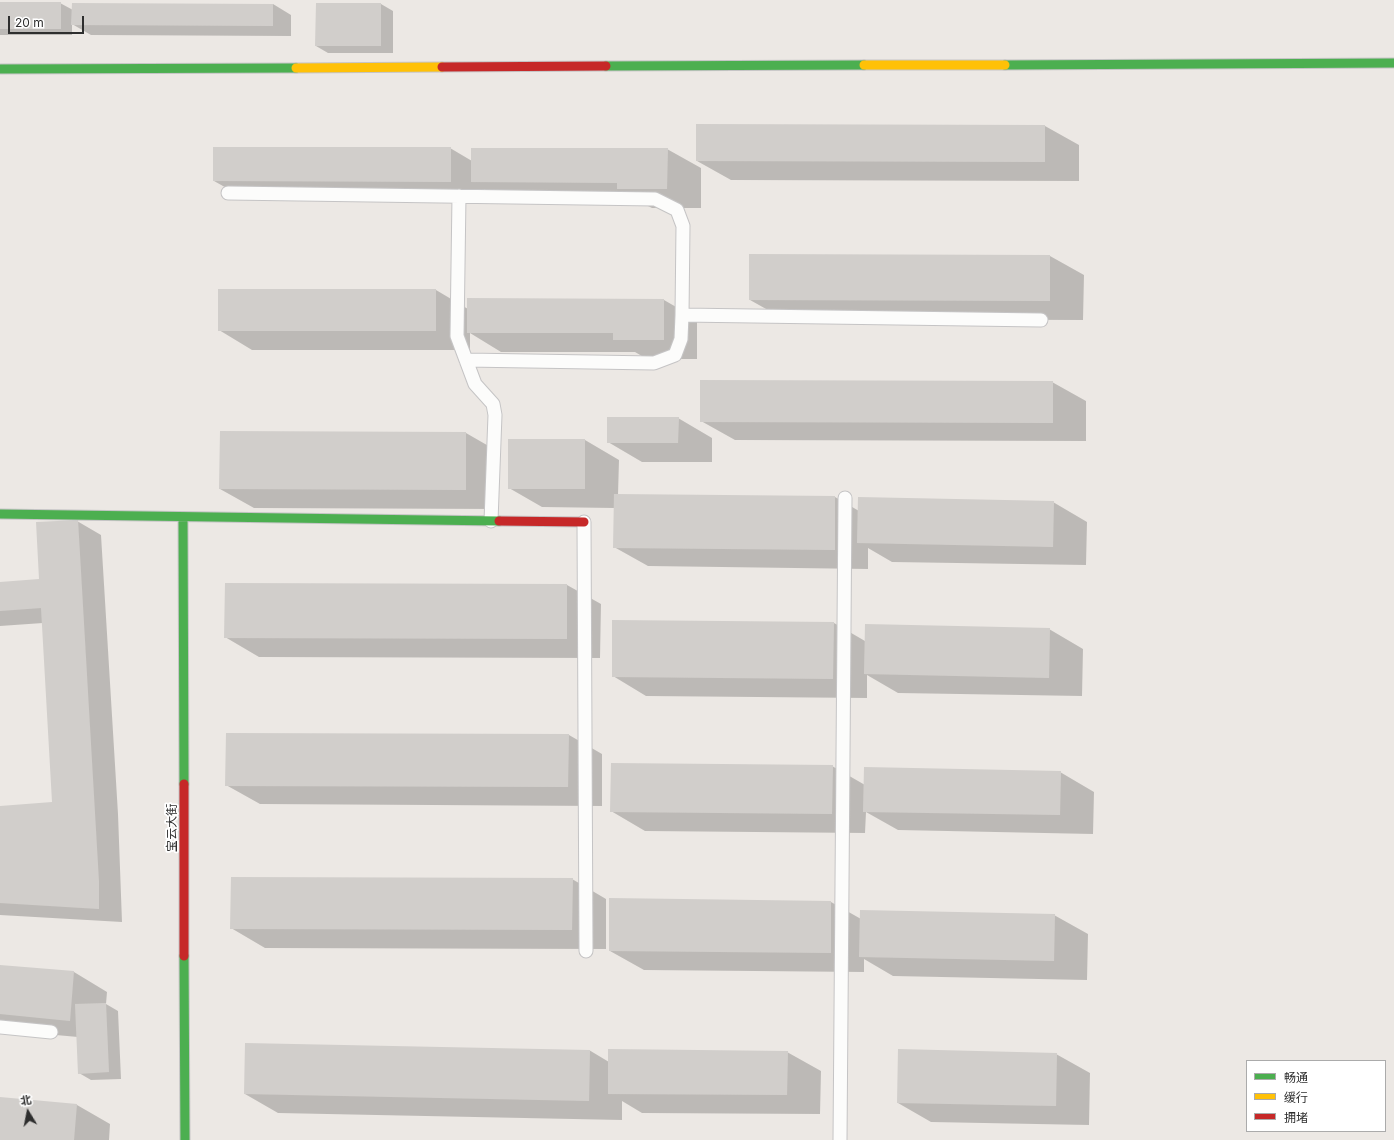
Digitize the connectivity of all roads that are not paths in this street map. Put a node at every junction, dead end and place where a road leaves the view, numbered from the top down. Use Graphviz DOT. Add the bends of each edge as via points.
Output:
graph roads {
  1 [pos="1394,63"];
  2 [pos="0,69"];
  3 [pos="228,193"];
  4 [pos="459,196"];
  5 [pos="682,315"];
  6 [pos="1041,320"];
  7 [pos="466,360"];
  8 [pos="845,498"];
  9 [pos="0,514"];
  10 [pos="183,517"];
  11 [pos="491,521"];
  12 [pos="584,522"];
  13 [pos="586,951"];
  14 [pos="0,1028"];
  15 [pos="52,1032"];
  16 [pos="185,1140"];
  17 [pos="840,1140"];
  1 -- 2 [label="street"];
  3 -- 4 [label="lane"];
  4 -- 5 [label="lane" via="655,199 665,203 678,210 683,226"];
  4 -- 7 [label="lane" via="458,336"];
  5 -- 6 [label="lane"];
  5 -- 7 [label="lane" via="681,339 675,355 654,363"];
  7 -- 11 [label="lane" via="476,384 493,404 495,415"];
  8 -- 17 [label="lane"];
  9 -- 10 [label="street"];
  10 -- 11 [label="street"];
  10 -- 16 [label="street, 宝云大街"];
  11 -- 12 [label="street"];
  12 -- 13 [label="lane"];
  14 -- 15 [label="lane"];
}
